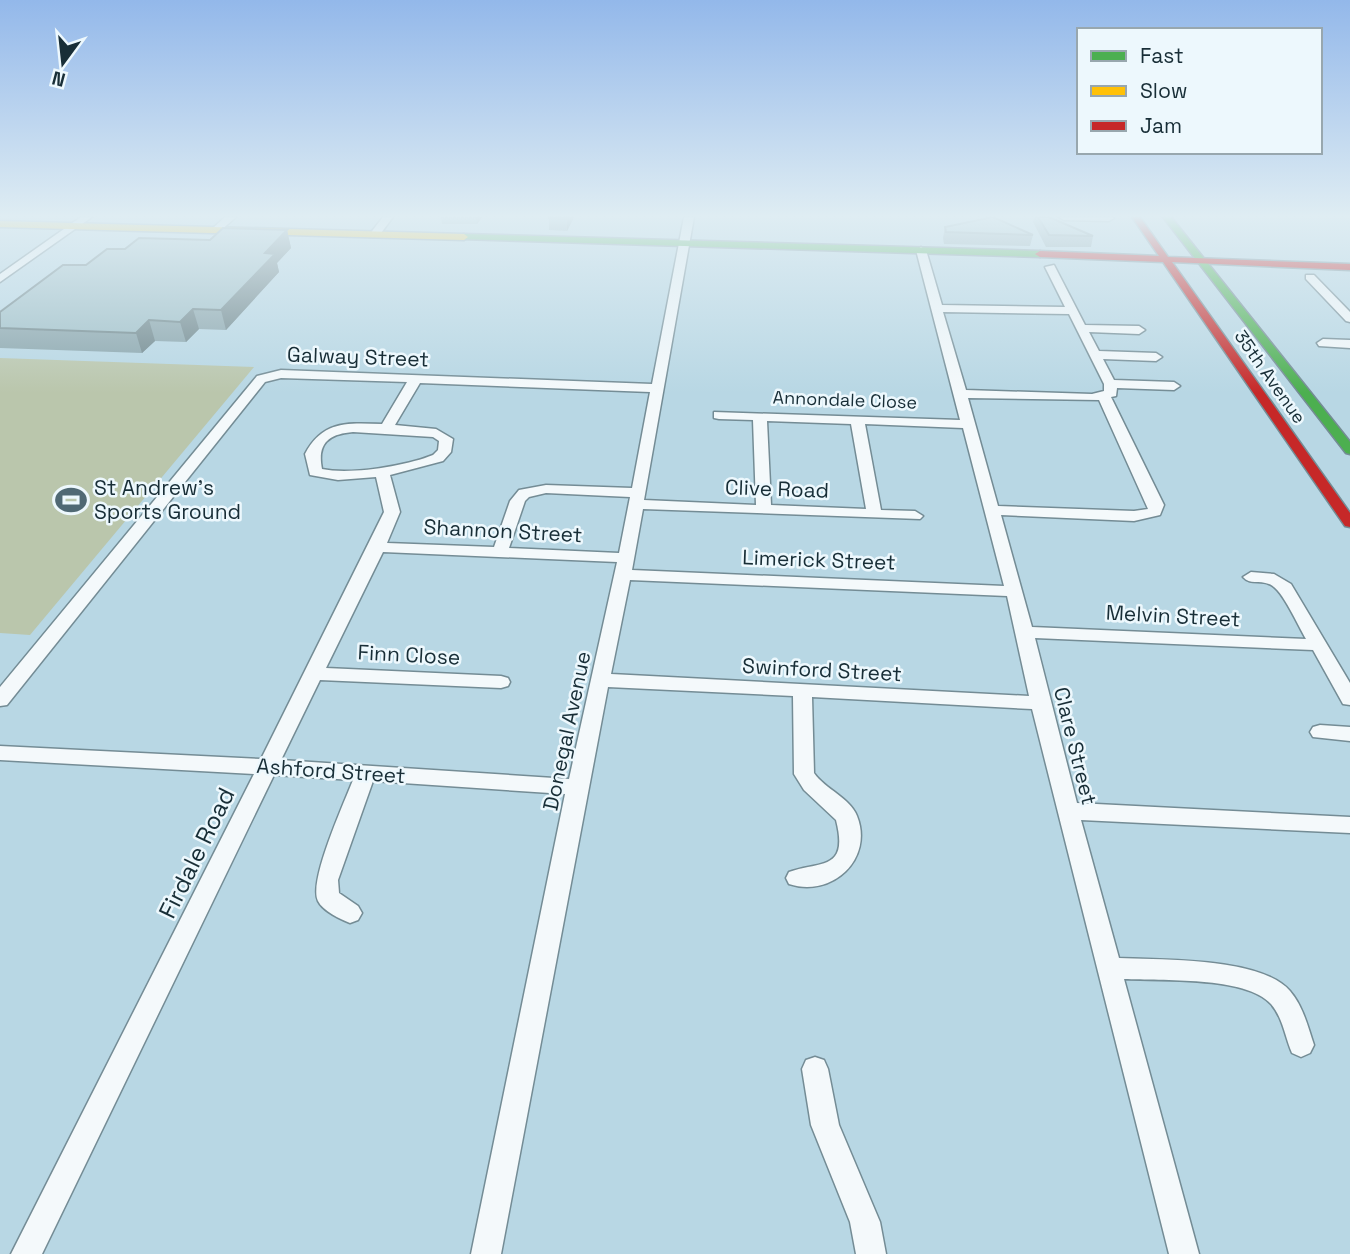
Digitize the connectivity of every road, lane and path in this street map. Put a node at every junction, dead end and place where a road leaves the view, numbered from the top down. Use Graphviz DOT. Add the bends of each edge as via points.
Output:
graph roads {
  1 [pos="680,276"];
  2 [pos="927,276"];
  3 [pos="1054,276"];
  4 [pos="1177,276"];
  5 [pos="1213,276"];
  6 [pos="1310,277"];
  7 [pos="936,308"];
  8 [pos="1072,311"];
  9 [pos="1350,319"];
  10 [pos="1081,328"];
  11 [pos="1139,330"];
  12 [pos="1323,343"];
  13 [pos="1350,344"];
  14 [pos="1095,355"];
  15 [pos="1156,357"];
  16 [pos="415,380"];
  17 [pos="1174,386"];
  18 [pos="658,388"];
  19 [pos="1107,391"];
  20 [pos="961,394"];
  21 [pos="719,415"];
  22 [pos="760,417"];
  23 [pos="857,420"];
  24 [pos="969,424"];
  25 [pos="386,428"];
  26 [pos="1350,450"];
  27 [pos="382,470"];
  28 [pos="637,498"];
  29 [pos="764,510"];
  30 [pos="992,510"];
  31 [pos="874,514"];
  32 [pos="915,516"];
  33 [pos="1350,523"];
  34 [pos="378,547"];
  35 [pos="499,552"];
  36 [pos="625,566"];
  37 [pos="1251,577"];
  38 [pos="1013,591"];
  39 [pos="1024,632"];
  40 [pos="1319,645"];
  41 [pos="314,674"];
  42 [pos="601,680"];
  43 [pos="501,682"];
  44 [pos="802,692"];
  45 [pos="1350,699"];
  46 [pos="0,700"];
  47 [pos="1040,703"];
  48 [pos="1320,732"];
  49 [pos="1350,734"];
  50 [pos="0,753"];
  51 [pos="269,766"];
  52 [pos="365,774"];
  53 [pos="577,787"];
  54 [pos="1068,811"];
  55 [pos="1350,825"];
  56 [pos="797,878"];
  57 [pos="350,913"];
  58 [pos="1109,968"];
  59 [pos="1301,1045"];
  60 [pos="815,1069"];
  61 [pos="26,1254"];
  62 [pos="486,1254"];
  63 [pos="871,1254"];
  64 [pos="1184,1254"];
  1 -- 18 [label="street, Donegal Avenue"];
  2 -- 7 [label="street, Clare Street"];
  3 -- 8 [label="street"];
  4 -- 33 [label="street, 35th Avenue"];
  5 -- 26 [label="street, 35th Avenue"];
  6 -- 9 [label="street"];
  7 -- 8 [label="street"];
  7 -- 20 [label="street, Clare Street"];
  8 -- 10 [label="street"];
  10 -- 11 [label="street"];
  10 -- 14 [label="street"];
  12 -- 13 [label="street"];
  14 -- 15 [label="street"];
  14 -- 19 [label="street"];
  16 -- 18 [label="street, Galway Street"];
  16 -- 25 [label="street"];
  16 -- 46 [label="street, Galway Street" via="281,374 257,381"];
  17 -- 19 [label="street"];
  18 -- 28 [label="street, Donegal Avenue"];
  19 -- 20 [label="street"];
  19 -- 30 [label="street" via="1156,505 1155,512 1134,516"];
  20 -- 24 [label="street, Clare Street"];
  21 -- 22 [label="street, Annondale Close"];
  22 -- 23 [label="street, Annondale Close"];
  22 -- 29 [label="street"];
  23 -- 24 [label="street, Annondale Close"];
  23 -- 31 [label="street"];
  24 -- 30 [label="street, Clare Street"];
  25 -- 27 [label="street" via="436,433 446,442 435,460"];
  25 -- 27 [label="street" via="329,432 312,458 315,472 325,477"];
  27 -- 34 [label="street, Firdale Road" via="392,512"];
  28 -- 29 [label="street, Clive Road"];
  28 -- 35 [label="street, Clive Road" via="546,489 524,493"];
  28 -- 36 [label="street, Donegal Avenue"];
  29 -- 31 [label="street, Clive Road"];
  30 -- 38 [label="street, Clare Street"];
  31 -- 32 [label="street, Clive Road"];
  34 -- 35 [label="street, Shannon Street"];
  34 -- 41 [label="street, Firdale Road"];
  35 -- 36 [label="street, Shannon Street"];
  36 -- 38 [label="street, Limerick Street"];
  36 -- 42 [label="street, Donegal Avenue"];
  37 -- 40 [label="street" via="1280,583"];
  38 -- 39 [label="street, Clare Street"];
  39 -- 40 [label="street, Melvin Street"];
  39 -- 47 [label="street, Clare Street"];
  40 -- 45 [label="street"];
  41 -- 43 [label="street, Finn Close"];
  41 -- 51 [label="street, Firdale Road"];
  42 -- 44 [label="street, Swinford Street"];
  42 -- 53 [label="street, Donegal Avenue"];
  44 -- 47 [label="street, Swinford Street"];
  44 -- 56 [label="street" via="804,774 846,816 849,850 832,873"];
  47 -- 54 [label="street, Clare Street"];
  48 -- 49 [label="street"];
  50 -- 51 [label="street, Ashford Street"];
  51 -- 52 [label="street, Ashford Street"];
  51 -- 61 [label="street, Firdale Road"];
  52 -- 53 [label="street, Ashford Street"];
  52 -- 57 [label="street" via="327,880 328,898"];
  53 -- 62 [label="street, Donegal Avenue"];
  54 -- 55 [label="street"];
  54 -- 58 [label="street, Clare Street"];
  58 -- 59 [label="street" via="1238,976 1265,985 1284,1002"];
  58 -- 64 [label="street, Clare Street"];
  60 -- 63 [label="street" via="825,1125 864,1222"];
}
